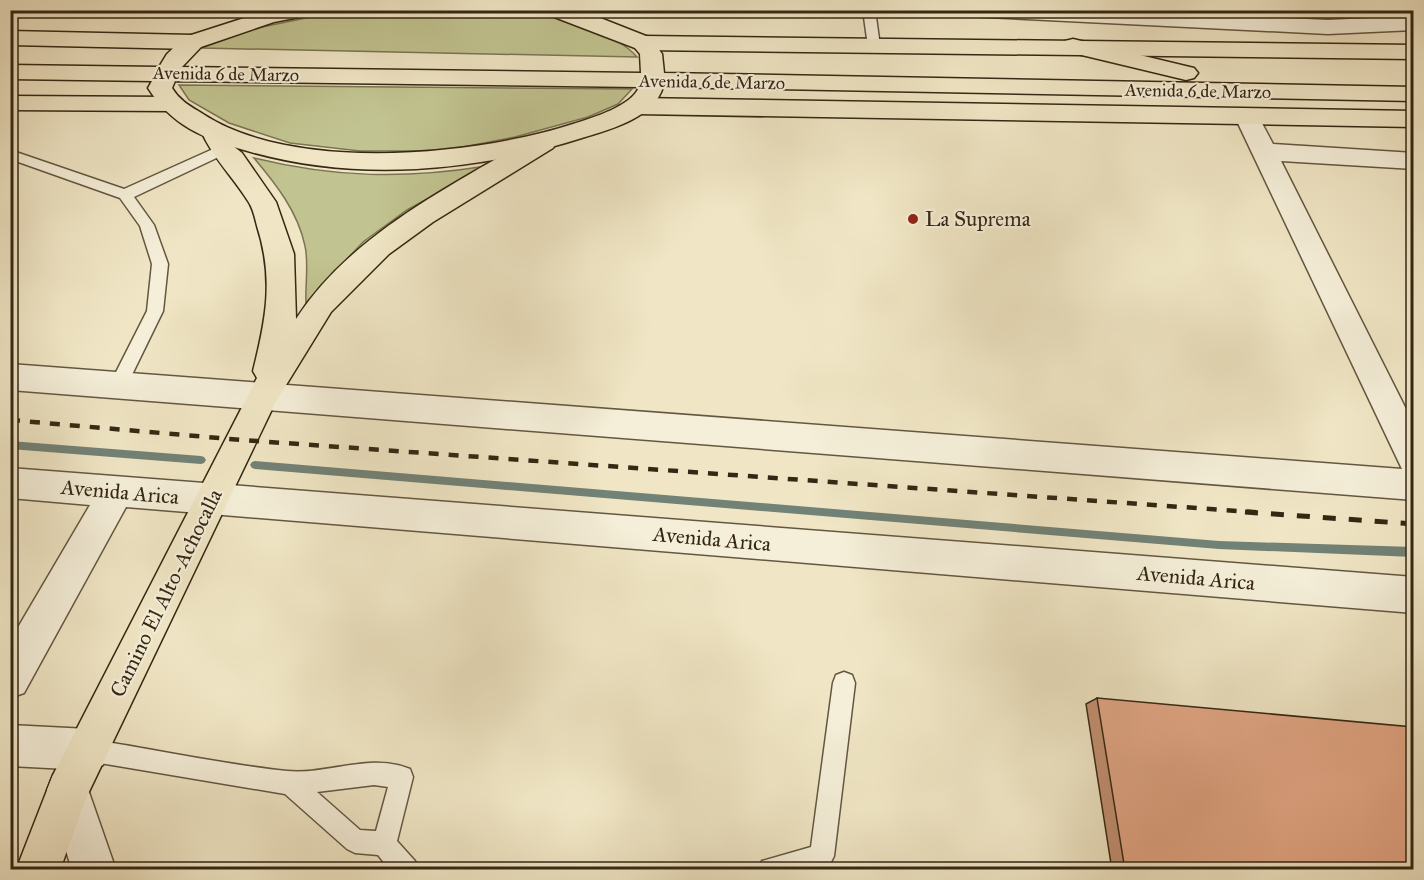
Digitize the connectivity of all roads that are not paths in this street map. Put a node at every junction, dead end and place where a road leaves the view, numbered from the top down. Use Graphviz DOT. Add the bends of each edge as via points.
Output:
graph roads {
  1 [pos="302,10"];
  2 [pos="557,10"];
  3 [pos="869,10"];
  4 [pos="966,10"];
  5 [pos="1413,23"];
  6 [pos="10,38"];
  7 [pos="193,42"];
  8 [pos="643,43"];
  9 [pos="874,46"];
  10 [pos="1073,46"];
  11 [pos="1413,52"];
  12 [pos="10,57"];
  13 [pos="170,66"];
  14 [pos="10,72"];
  15 [pos="653,73"];
  16 [pos="1186,73"];
  17 [pos="1413,76"];
  18 [pos="1413,94"];
  19 [pos="10,103"];
  20 [pos="170,104"];
  21 [pos="637,106"];
  22 [pos="1247,117"];
  23 [pos="1413,119"];
  24 [pos="218,142"];
  25 [pos="544,142"];
  26 [pos="1263,152"];
  27 [pos="10,154"];
  28 [pos="1413,161"];
  29 [pos="125,195"];
  30 [pos="10,377"];
  31 [pos="118,386"];
  32 [pos="263,396"];
  33 [pos="1413,460"];
  34 [pos="12,485"];
  35 [pos="1413,485"];
  36 [pos="116,492"];
  37 [pos="212,500"];
  38 [pos="1413,595"];
  39 [pos="10,679"];
  40 [pos="844,683"];
  41 [pos="10,745"];
  42 [pos="88,750"];
  43 [pos="290,783"];
  44 [pos="69,790"];
  45 [pos="384,844"];
  46 [pos="14,870"];
  47 [pos="38,870"];
  48 [pos="94,870"];
  49 [pos="406,870"];
  50 [pos="771,870"];
  1 -- 7 [label="main road"];
  2 -- 8 [label="main road"];
  3 -- 9 [label="lane"];
  4 -- 5 [label="street" via="1328,27"];
  6 -- 7 [label="main road, Avenida 6 de Marzo"];
  7 -- 13 [label="main road"];
  8 -- 9 [label="main road, Avenida 6 de Marzo"];
  8 -- 15 [label="main road" via="651,54"];
  9 -- 10 [label="main road, Avenida 6 de Marzo"];
  10 -- 11 [label="main road, Avenida 6 de Marzo"];
  10 -- 16 [label="main road"];
  12 -- 13 [label="main road, Avenida 6 de Marzo"];
  13 -- 14 [label="main road, Avenida 6 de Marzo"];
  13 -- 15 [label="main road, Avenida 6 de Marzo"];
  13 -- 20 [label="main road" via="160,88"];
  15 -- 16 [label="main road, Avenida 6 de Marzo"];
  15 -- 18 [label="main road, Avenida 6 de Marzo"];
  15 -- 21 [label="main road" via="649,93"];
  16 -- 17 [label="main road, Avenida 6 de Marzo"];
  19 -- 20 [label="main road, Avenida 6 de Marzo"];
  20 -- 24 [label="main road"];
  21 -- 22 [label="main road, Avenida 6 de Marzo"];
  21 -- 25 [label="main road" via="600,124"];
  22 -- 23 [label="main road, Avenida 6 de Marzo"];
  22 -- 26 [label="street"];
  24 -- 25 [label="main road" via="227,139 279,152 370,161 440,159"];
  24 -- 29 [label="lane"];
  24 -- 32 [label="main road, Camino El Alto-Achocalla" via="263,202 280,254 281,318"];
  25 -- 32 [label="main road, Camino El Alto-Achocalla" via="423,215 379,247 321,304"];
  26 -- 28 [label="street"];
  26 -- 33 [label="street"];
  27 -- 29 [label="lane"];
  29 -- 31 [label="lane" via="147,225 160,264 155,311"];
  30 -- 31 [label="street"];
  31 -- 32 [label="street"];
  32 -- 35 [label="street"];
  32 -- 37 [label="main road, Camino El Alto-Achocalla"];
  34 -- 36 [label="street, Avenida Arica"];
  36 -- 37 [label="street, Avenida Arica"];
  36 -- 39 [label="street"];
  37 -- 38 [label="street, Avenida Arica"];
  37 -- 42 [label="main road, Camino El Alto-Achocalla"];
  40 -- 50 [label="lane" via="822,856"];
  41 -- 42 [label="street"];
  42 -- 43 [label="lane"];
  42 -- 44 [label="main road, Camino El Alto-Achocalla"];
  43 -- 45 [label="lane" via="355,841"];
  43 -- 45 [label="lane" via="374,774 402,777"];
  44 -- 46 [label="main road, Camino El Alto-Achocalla"];
  44 -- 47 [label="main road, Camino El Alto-Achocalla"];
  44 -- 48 [label="street"];
  45 -- 49 [label="lane"];
}
